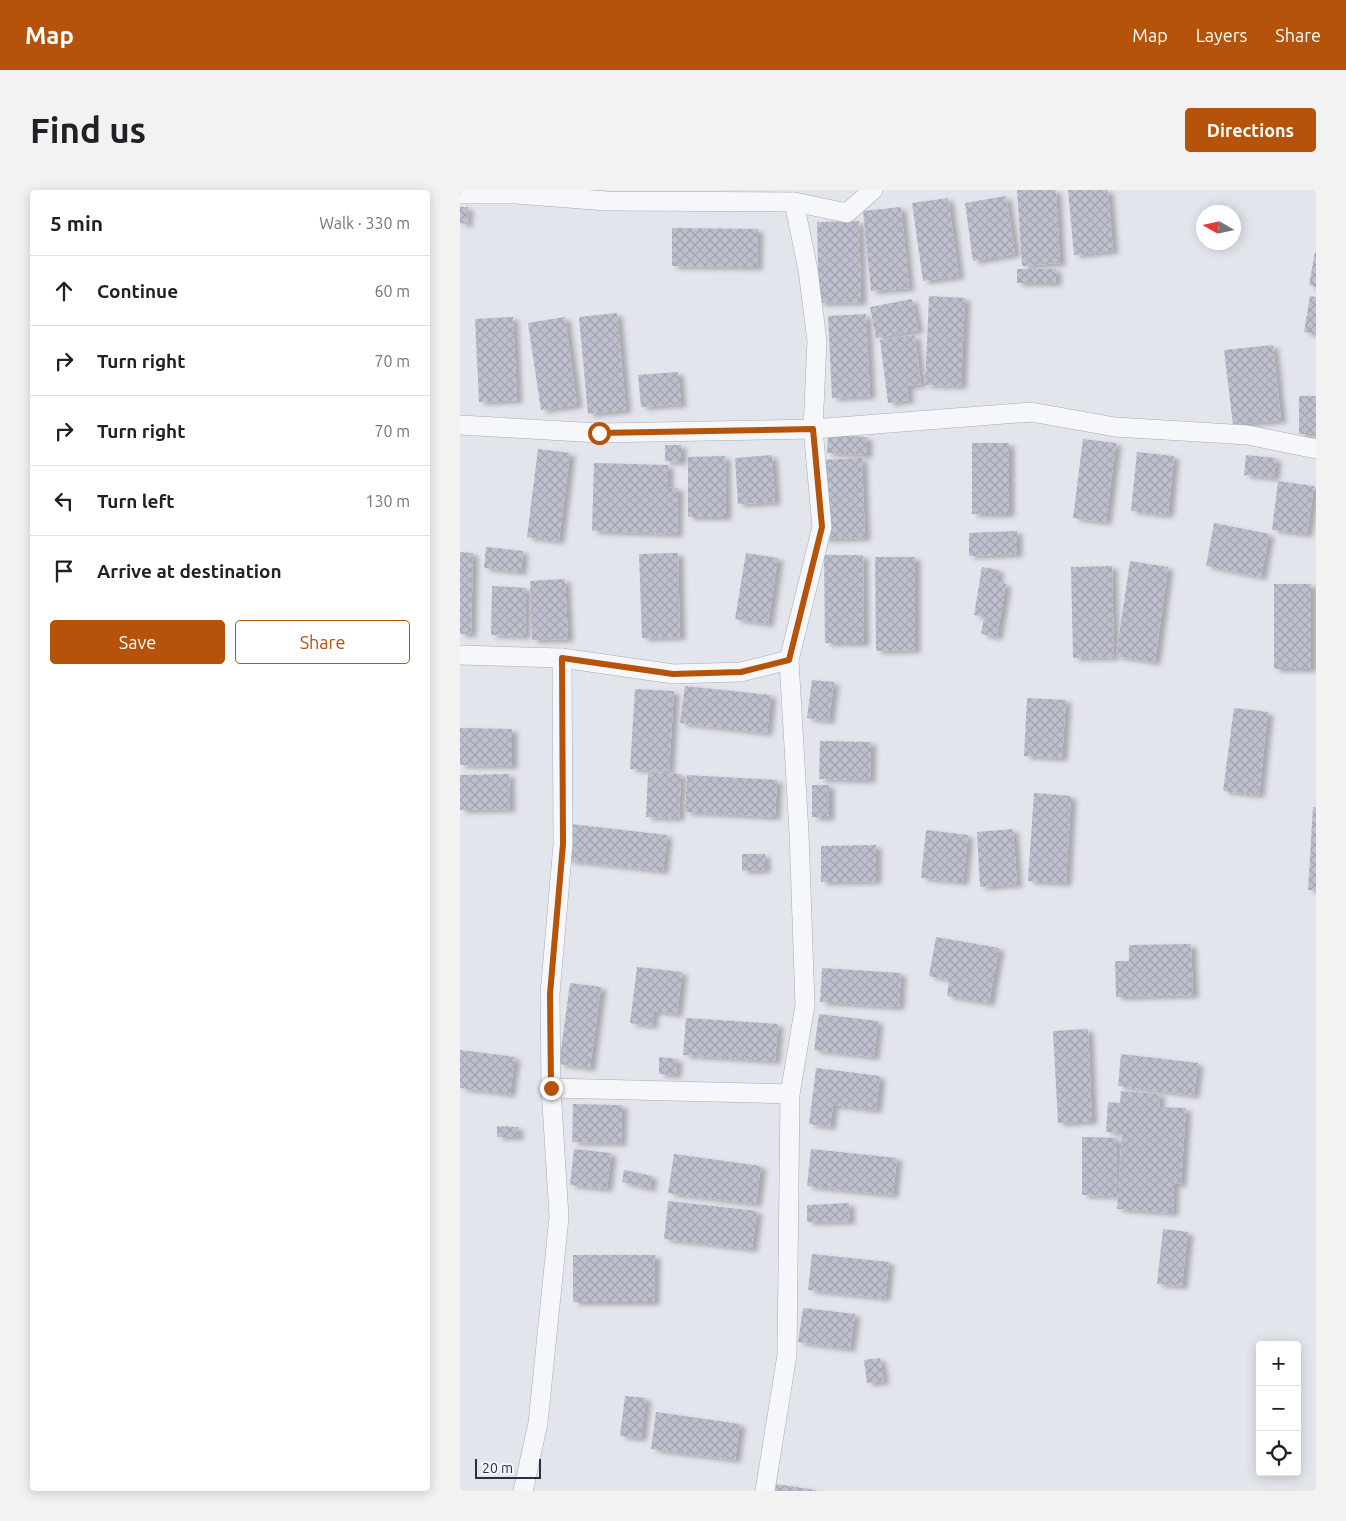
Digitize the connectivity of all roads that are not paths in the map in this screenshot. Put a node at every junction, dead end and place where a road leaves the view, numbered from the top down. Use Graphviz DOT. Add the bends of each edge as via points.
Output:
graph roads {
  1 [pos="873,190"];
  2 [pos="460,194"];
  3 [pos="654,195"];
  4 [pos="794,202"];
  5 [pos="460,425"];
  6 [pos="813,429"];
  7 [pos="1316,449"];
  8 [pos="460,655"];
  9 [pos="562,658"];
  10 [pos="789,660"];
  11 [pos="551,1088"];
  12 [pos="790,1094"];
  13 [pos="523,1491"];
  14 [pos="765,1491"];
  1 -- 4 [label="street" via="847,213"];
  2 -- 3 [label="street" via="516,194 607,201"];
  3 -- 4 [label="street"];
  4 -- 6 [label="street" via="808,270 817,341"];
  5 -- 6 [label="street" via="599,433"];
  6 -- 7 [label="street" via="1031,412 1116,427 1248,435"];
  6 -- 10 [label="street" via="822,527"];
  8 -- 9 [label="street"];
  9 -- 10 [label="street" via="673,674 741,672"];
  9 -- 11 [label="street" via="563,844 550,994"];
  10 -- 12 [label="street" via="805,1005"];
  11 -- 12 [label="street"];
  11 -- 13 [label="street" via="559,1217 538,1423"];
  12 -- 14 [label="street" via="787,1355"];
}
